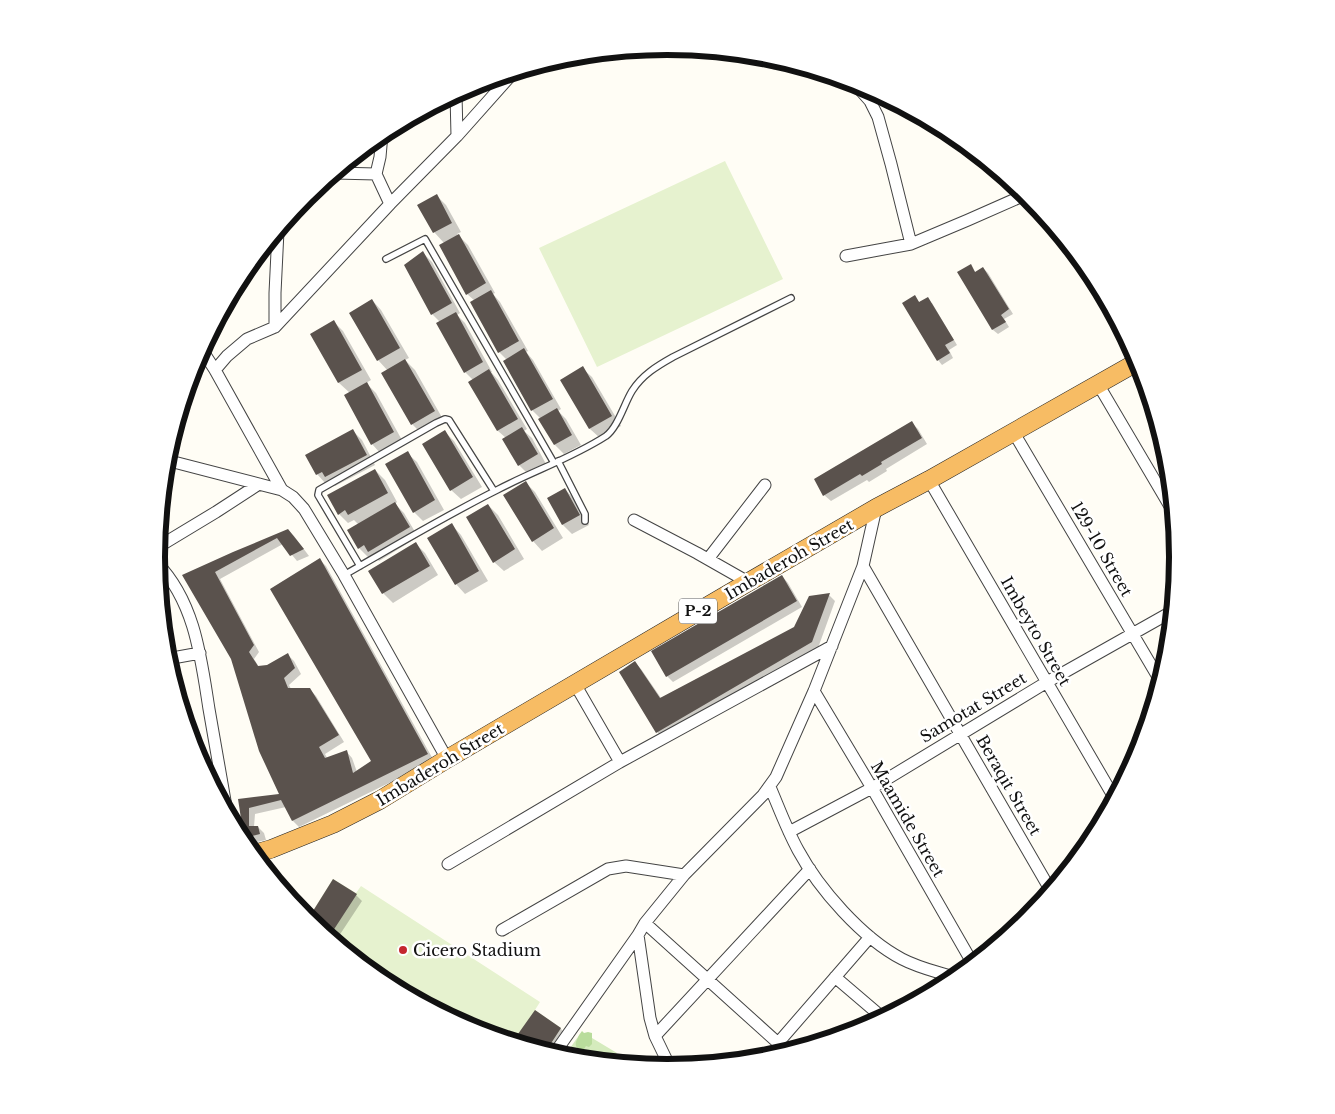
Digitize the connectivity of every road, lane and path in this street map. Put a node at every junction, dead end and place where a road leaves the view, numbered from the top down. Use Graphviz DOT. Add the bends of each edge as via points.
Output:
graph roads {
  1 [pos="505,82"];
  2 [pos="865,96"];
  3 [pos="456,102"];
  4 [pos="457,136"];
  5 [pos="381,146"];
  6 [pos="345,173"];
  7 [pos="376,174"];
  8 [pos="1018,198"];
  9 [pos="390,204"];
  10 [pos="278,241"];
  11 [pos="911,244"];
  12 [pos="846,256"];
  13 [pos="386,259"];
  14 [pos="791,298"];
  15 [pos="275,327"];
  16 [pos="207,358"];
  17 [pos="1131,365"];
  18 [pos="215,370"];
  19 [pos="1098,384"];
  20 [pos="1014,433"];
  21 [pos="175,462"];
  22 [pos="556,462"];
  23 [pos="929,480"];
  24 [pos="259,484"];
  25 [pos="765,486"];
  26 [pos="282,490"];
  27 [pos="494,491"];
  28 [pos="1166,499"];
  29 [pos="876,508"];
  30 [pos="634,520"];
  31 [pos="585,521"];
  32 [pos="166,542"];
  33 [pos="708,559"];
  34 [pos="360,566"];
  35 [pos="864,566"];
  36 [pos="166,574"];
  37 [pos="344,575"];
  38 [pos="748,582"];
  39 [pos="1166,616"];
  40 [pos="1133,634"];
  41 [pos="832,646"];
  42 [pos="200,653"];
  43 [pos="176,657"];
  44 [pos="1156,673"];
  45 [pos="1047,682"];
  46 [pos="575,684"];
  47 [pos="814,691"];
  48 [pos="961,733"];
  49 [pos="447,759"];
  50 [pos="620,762"];
  51 [pos="770,787"];
  52 [pos="872,788"];
  53 [pos="223,791"];
  54 [pos="1111,792"];
  55 [pos="789,832"];
  56 [pos="261,851"];
  57 [pos="448,864"];
  58 [pos="810,869"];
  59 [pos="684,875"];
  60 [pos="1048,885"];
  61 [pos="645,923"];
  62 [pos="502,930"];
  63 [pos="638,935"];
  64 [pos="870,937"];
  65 [pos="969,958"];
  66 [pos="945,975"];
  67 [pos="835,978"];
  68 [pos="708,979"];
  69 [pos="877,1013"];
  70 [pos="655,1036"];
  71 [pos="778,1042"];
  72 [pos="781,1045"];
  73 [pos="559,1047"];
  74 [pos="666,1059"];
  1 -- 4 [label="street"];
  2 -- 11 [label="street" via="878,117"];
  3 -- 4 [label="street"];
  4 -- 9 [label="street"];
  5 -- 7 [label="street"];
  6 -- 7 [label="street"];
  7 -- 9 [label="street"];
  8 -- 11 [label="street"];
  9 -- 15 [label="street"];
  10 -- 15 [label="street"];
  11 -- 12 [label="street"];
  13 -- 22 [label="lane" via="425,239"];
  14 -- 22 [label="lane" via="659,365 633,390 608,434"];
  15 -- 18 [label="street" via="248,339"];
  16 -- 18 [label="street"];
  17 -- 19 [label="highway, Imbaderoh Street / P-2"];
  18 -- 26 [label="street"];
  19 -- 20 [label="highway, Imbaderoh Street / P-2"];
  19 -- 28 [label="street"];
  20 -- 23 [label="highway, Imbaderoh Street / P-2"];
  20 -- 40 [label="street, 129-10 Street"];
  21 -- 24 [label="street"];
  22 -- 27 [label="lane"];
  22 -- 31 [label="lane" via="585,514"];
  23 -- 29 [label="highway, Imbaderoh Street / P-2"];
  23 -- 45 [label="street, Imbeyto Street"];
  24 -- 26 [label="street"];
  24 -- 32 [label="street"];
  25 -- 33 [label="street"];
  26 -- 37 [label="street" via="304,510"];
  27 -- 34 [label="lane"];
  27 -- 34 [label="lane" via="448,420 436,423 319,490 318,495"];
  29 -- 35 [label="street"];
  29 -- 38 [label="highway, Imbaderoh Street / P-2"];
  30 -- 33 [label="street"];
  33 -- 38 [label="street"];
  34 -- 37 [label="lane"];
  35 -- 41 [label="street"];
  35 -- 48 [label="street, Beraqit Street"];
  36 -- 42 [label="street" via="177,588 189,614"];
  37 -- 49 [label="street"];
  38 -- 46 [label="highway, Imbaderoh Street / P-2"];
  39 -- 40 [label="street, Samotat Street"];
  40 -- 44 [label="street, 129-10 Street"];
  40 -- 45 [label="street, Samotat Street"];
  41 -- 47 [label="street"];
  41 -- 50 [label="street"];
  42 -- 43 [label="street"];
  42 -- 53 [label="street"];
  45 -- 48 [label="street, Samotat Street"];
  45 -- 54 [label="street, Imbeyto Street"];
  46 -- 49 [label="highway, Imbaderoh Street / P-2"];
  46 -- 50 [label="street"];
  47 -- 51 [label="street"];
  47 -- 52 [label="street, Maamide Street"];
  48 -- 52 [label="street, Samotat Street"];
  48 -- 60 [label="street, Beraqit Street"];
  49 -- 56 [label="highway, Imbaderoh Street / P-2" via="352,815"];
  50 -- 57 [label="street"];
  51 -- 55 [label="street"];
  51 -- 59 [label="street"];
  52 -- 55 [label="street, Samotat Street"];
  52 -- 65 [label="street, Maamide Street"];
  55 -- 58 [label="street"];
  58 -- 64 [label="street" via="832,898"];
  58 -- 68 [label="street"];
  59 -- 61 [label="street"];
  59 -- 62 [label="street" via="626,866 608,869"];
  61 -- 63 [label="street"];
  61 -- 68 [label="street"];
  63 -- 70 [label="street" via="646,999"];
  63 -- 73 [label="street"];
  64 -- 66 [label="street" via="915,966"];
  64 -- 67 [label="street"];
  67 -- 69 [label="street"];
  67 -- 71 [label="street"];
  68 -- 70 [label="street"];
  68 -- 71 [label="street"];
  70 -- 74 [label="street"];
  71 -- 72 [label="street"];
}
